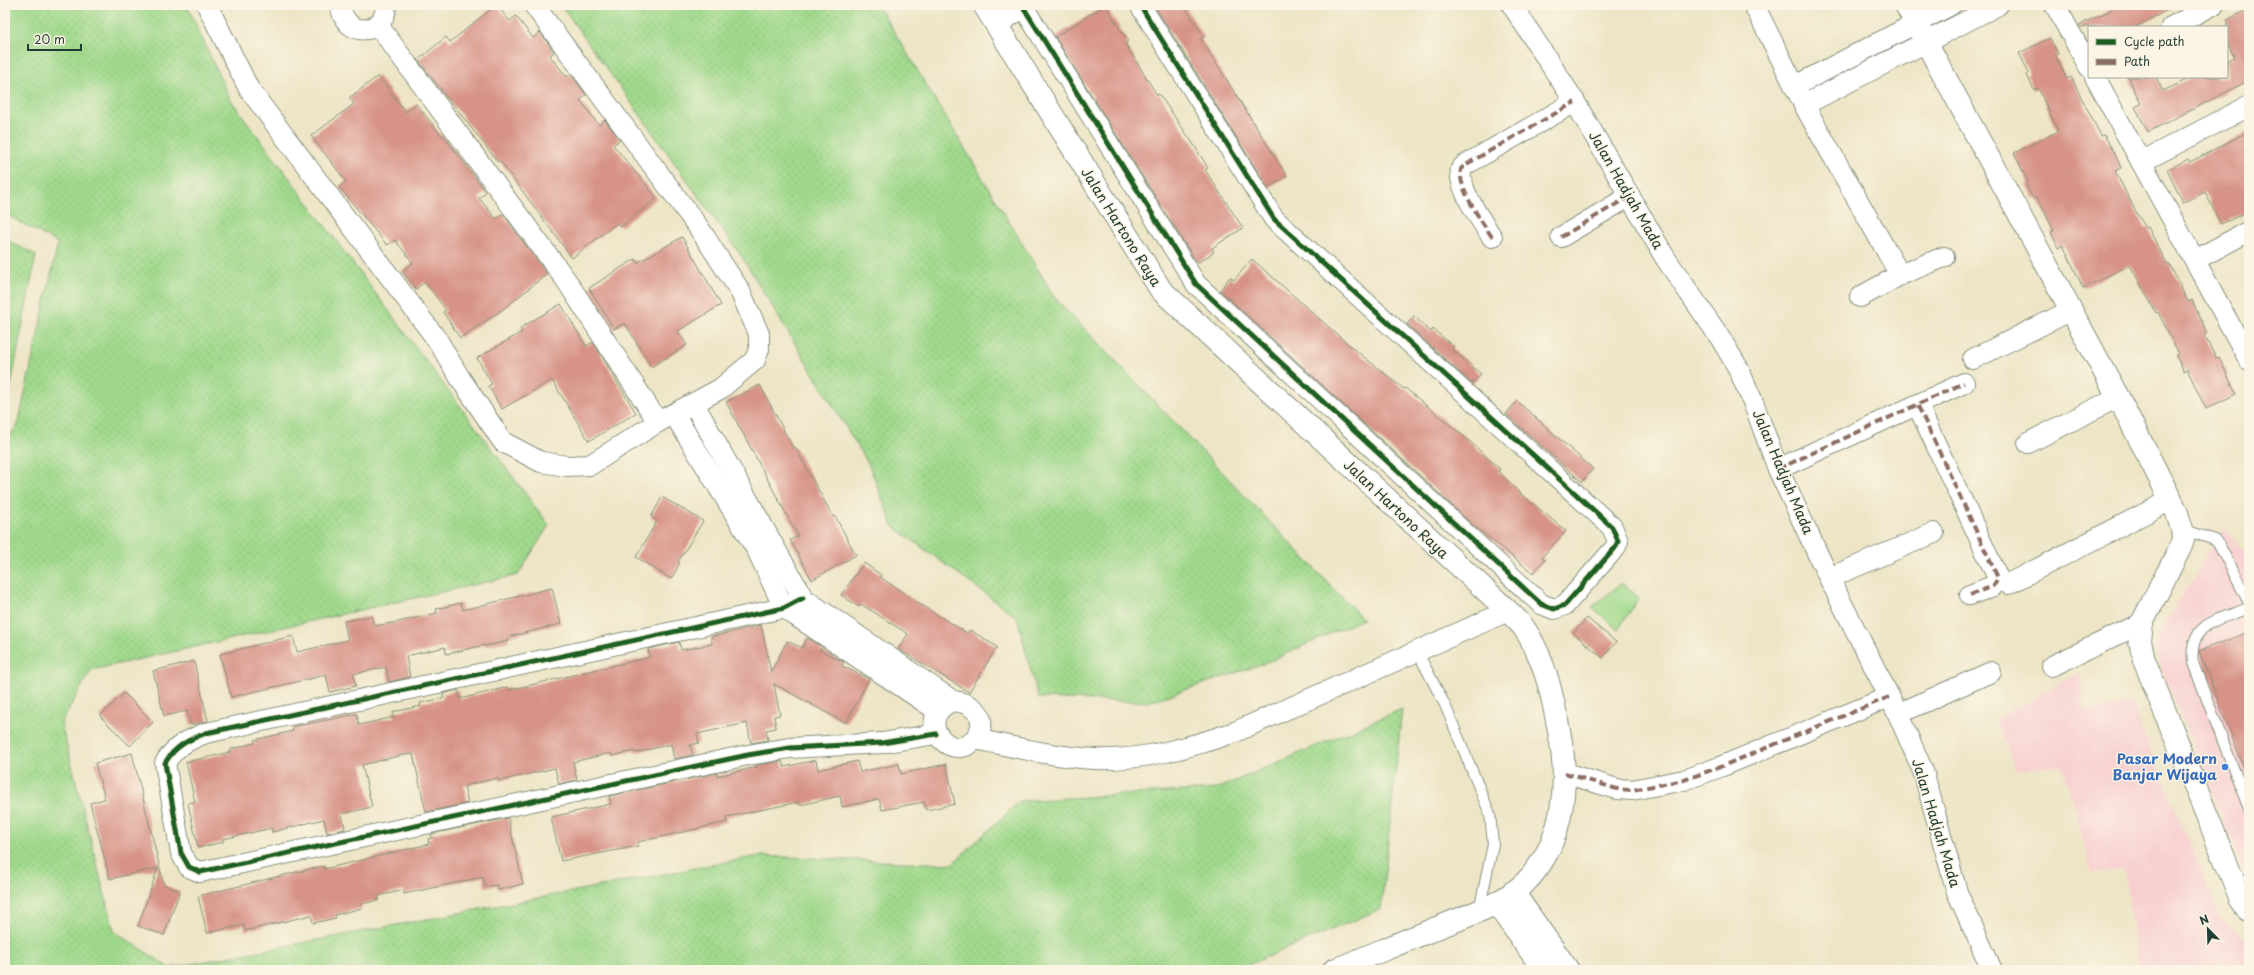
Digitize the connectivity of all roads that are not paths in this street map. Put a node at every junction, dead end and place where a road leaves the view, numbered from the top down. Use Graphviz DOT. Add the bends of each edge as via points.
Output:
graph roads {
  1 [pos="207,5"];
  2 [pos="341,5"];
  3 [pos="386,5"];
  4 [pos="534,5"];
  5 [pos="984,5"];
  6 [pos="1140,5"];
  7 [pos="1512,5"];
  8 [pos="1754,5"];
  9 [pos="1951,5"];
  10 [pos="1998,5"];
  11 [pos="2055,5"];
  12 [pos="2213,5"];
  13 [pos="1024,6"];
  14 [pos="1916,23"];
  15 [pos="378,25"];
  16 [pos="996,25"];
  17 [pos="2174,26"];
  18 [pos="2088,65"];
  19 [pos="2096,78"];
  20 [pos="1795,86"];
  21 [pos="1575,102"];
  22 [pos="1804,105"];
  23 [pos="2249,106"];
  24 [pos="2141,162"];
  25 [pos="1630,196"];
  26 [pos="2249,231"];
  27 [pos="1492,237"];
  28 [pos="1561,237"];
  29 [pos="1944,257"];
  30 [pos="2195,260"];
  31 [pos="1900,275"];
  32 [pos="1860,297"];
  33 [pos="2070,311"];
  34 [pos="1973,359"];
  35 [pos="2249,360"];
  36 [pos="1964,383"];
  37 [pos="2118,397"];
  38 [pos="694,404"];
  39 [pos="1918,406"];
  40 [pos="666,418"];
  41 [pos="2028,443"];
  42 [pos="1778,469"];
  43 [pos="2171,500"];
  44 [pos="2182,529"];
  45 [pos="1934,533"];
  46 [pos="1829,578"];
  47 [pos="2008,584"];
  48 [pos="1970,595"];
  49 [pos="803,598"];
  50 [pos="2249,603"];
  51 [pos="784,608"];
  52 [pos="2249,608"];
  53 [pos="1508,611"];
  54 [pos="2142,623"];
  55 [pos="1417,651"];
  56 [pos="2052,666"];
  57 [pos="1991,672"];
  58 [pos="1893,705"];
  59 [pos="945,706"];
  60 [pos="936,734"];
  61 [pos="975,739"];
  62 [pos="1565,773"];
  63 [pos="2249,809"];
  64 [pos="1496,902"];
  65 [pos="2246,903"];
  66 [pos="1334,970"];
  67 [pos="1544,970"];
  68 [pos="1568,970"];
  69 [pos="1992,970"];
  1 -- 40 [label="street" via="249,89 438,341 503,442 540,462 578,467 590,465"];
  2 -- 15 [label="street" via="341,13 347,23 356,29 368,29"];
  3 -- 15 [label="street" via="383,18"];
  4 -- 38 [label="street" via="686,209 740,292 759,334 759,349 755,360 720,390"];
  5 -- 16 [label="street, Jalan Hartono Raya"];
  6 -- 13 [label="street" via="1274,219 1612,527 1618,541 1615,548 1565,605 1554,609 1541,604 1196,284"];
  7 -- 21 [label="street, Jalan Hadjah Mada"];
  8 -- 20 [label="street"];
  9 -- 14 [label="street"];
  10 -- 14 [label="street"];
  11 -- 18 [label="street"];
  12 -- 17 [label="street"];
  13 -- 16 [label="street"];
  14 -- 20 [label="street"];
  14 -- 22 [label="street"];
  14 -- 33 [label="street"];
  15 -- 40 [label="street"];
  16 -- 53 [label="street, Jalan Hartono Raya" via="1161,290"];
  19 -- 24 [label="street"];
  20 -- 22 [label="street"];
  21 -- 25 [label="street, Jalan Hadjah Mada"];
  21 -- 27 [label="street" via="1461,168 1466,191"];
  22 -- 31 [label="street"];
  23 -- 24 [label="street"];
  24 -- 30 [label="street"];
  25 -- 28 [label="street"];
  25 -- 42 [label="street, Jalan Hadjah Mada" via="1666,259 1738,368"];
  26 -- 30 [label="street"];
  29 -- 31 [label="street"];
  30 -- 35 [label="street"];
  31 -- 32 [label="street"];
  33 -- 34 [label="street"];
  33 -- 37 [label="street"];
  36 -- 39 [label="street"];
  37 -- 41 [label="street"];
  37 -- 43 [label="street"];
  38 -- 40 [label="street"];
  38 -- 49 [label="street"];
  39 -- 42 [label="street"];
  39 -- 48 [label="street" via="1998,578 1993,586"];
  40 -- 51 [label="street" via="757,550"];
  42 -- 46 [label="street, Jalan Hadjah Mada"];
  43 -- 44 [label="street"];
  43 -- 47 [label="street"];
  44 -- 50 [label="lane" via="2215,540"];
  44 -- 54 [label="street" via="2180,548"];
  45 -- 46 [label="street"];
  46 -- 58 [label="street, Jalan Hadjah Mada"];
  49 -- 51 [label="street"];
  49 -- 59 [label="street"];
  51 -- 59 [label="street"];
  51 -- 60 [label="street" via="206,733 178,746 165,763 181,853 189,868 200,872 748,755 790,748 882,743"];
  52 -- 63 [label="lane" via="2202,628 2196,636 2192,650 2193,663"];
  53 -- 55 [label="street"];
  53 -- 62 [label="street, Jalan Hartono Raya" via="1526,631 1540,660 1554,704"];
  54 -- 56 [label="street"];
  54 -- 65 [label="street" via="2140,641 2144,660"];
  55 -- 61 [label="street" via="1242,729 1198,745 1120,758 1096,759 1057,756"];
  55 -- 64 [label="lane" via="1445,705 1490,814"];
  57 -- 58 [label="street"];
  58 -- 62 [label="street" via="1684,780 1632,790 1617,789"];
  58 -- 69 [label="street, Jalan Hadjah Mada" via="1923,771 1957,892"];
  59 -- 60 [label="street" via="934,722"];
  59 -- 61 [label="street" via="964,702 974,707 980,718 980,729"];
  60 -- 61 [label="street" via="944,743 954,747 966,746"];
  62 -- 64 [label="street, Jalan Hartono Raya" via="1563,798 1555,833 1544,859 1532,876"];
  64 -- 66 [label="street, Jalan Hartono Raya"];
  64 -- 67 [label="street"];
  64 -- 68 [label="street"];
}
